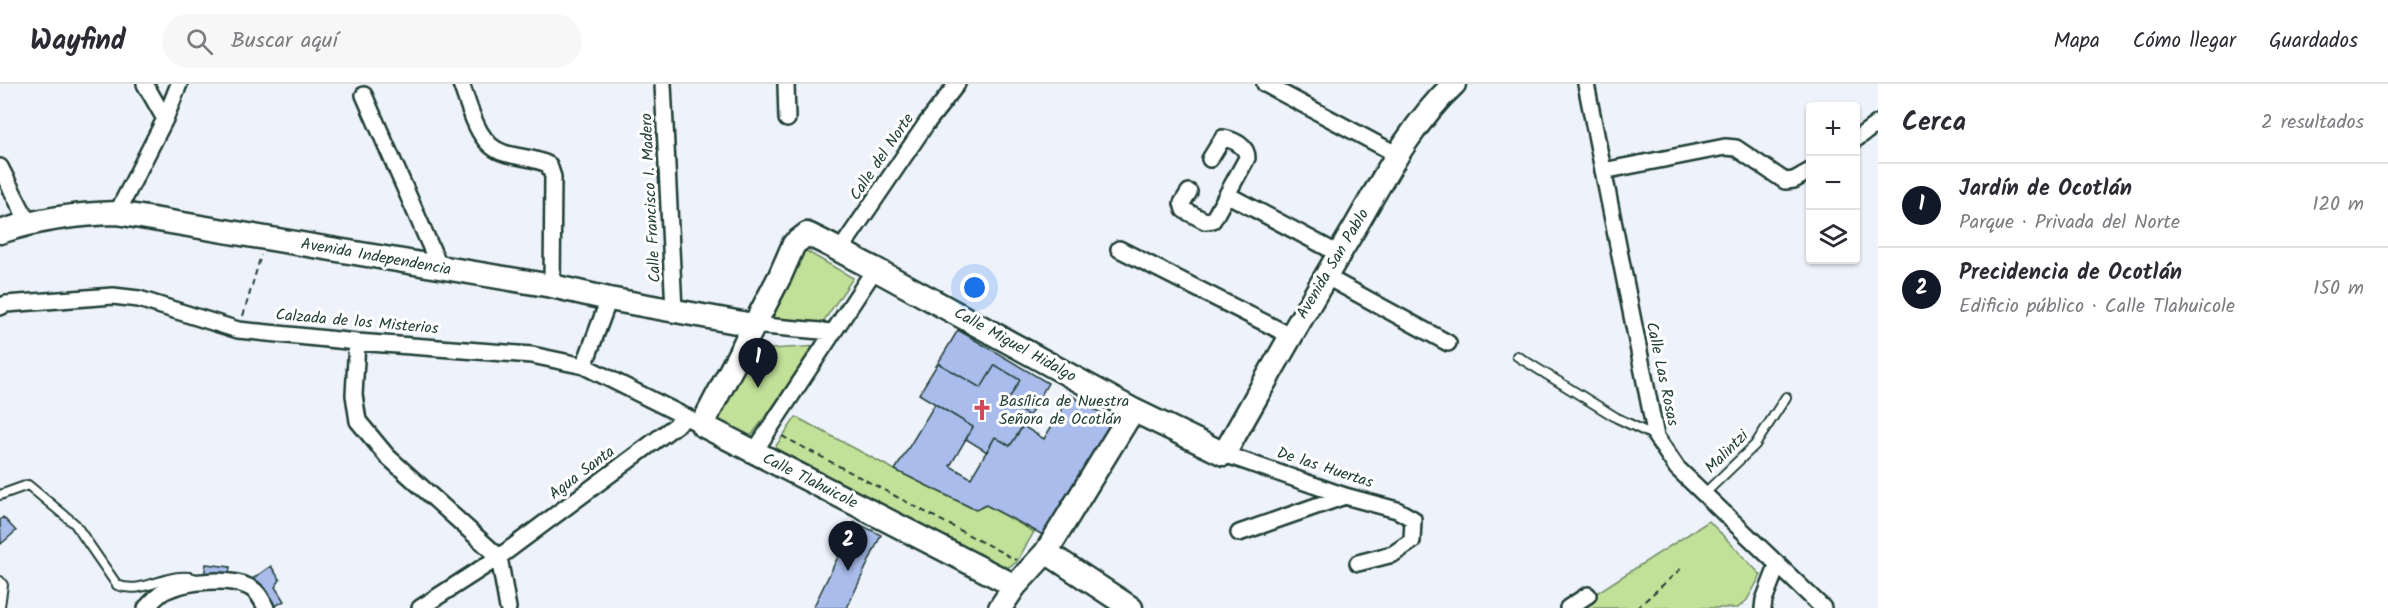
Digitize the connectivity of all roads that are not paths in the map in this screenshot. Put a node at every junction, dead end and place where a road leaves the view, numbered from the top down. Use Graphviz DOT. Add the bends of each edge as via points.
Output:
graph roads {
  1 [pos="145,84"];
  2 [pos="179,84"];
  3 [pos="461,84"];
  4 [pos="663,84"];
  5 [pos="786,84"];
  6 [pos="957,84"];
  7 [pos="1265,84"];
  8 [pos="1586,84"];
  9 [pos="1451,85"];
  10 [pos="364,95"];
  11 [pos="165,119"];
  12 [pos="787,119"];
  13 [pos="1878,123"];
  14 [pos="1860,136"];
  15 [pos="1398,155"];
  16 [pos="1210,159"];
  17 [pos="0,167"];
  18 [pos="1603,171"];
  19 [pos="1806,173"];
  20 [pos="1189,192"];
  21 [pos="1228,195"];
  22 [pos="117,213"];
  23 [pos="28,222"];
  24 [pos="0,232"];
  25 [pos="1119,249"];
  26 [pos="839,252"];
  27 [pos="1339,254"];
  28 [pos="440,268"];
  29 [pos="875,269"];
  30 [pos="1325,276"];
  31 [pos="552,286"];
  32 [pos="609,299"];
  33 [pos="0,307"];
  34 [pos="675,310"];
  35 [pos="753,325"];
  36 [pos="832,332"];
  37 [pos="1291,336"];
  38 [pos="357,342"];
  39 [pos="1448,343"];
  40 [pos="1517,356"];
  41 [pos="584,366"];
  42 [pos="1786,397"];
  43 [pos="1132,410"];
  44 [pos="694,421"];
  45 [pos="1656,437"];
  46 [pos="754,452"];
  47 [pos="1224,454"];
  48 [pos="1704,494"];
  49 [pos="0,495"];
  50 [pos="1345,496"];
  51 [pos="1239,533"];
  52 [pos="499,557"];
  53 [pos="1039,560"];
  54 [pos="1358,563"];
  55 [pos="1778,564"];
  56 [pos="0,581"];
  57 [pos="201,581"];
  58 [pos="1015,586"];
  59 [pos="1588,595"];
  60 [pos="0,606"];
  61 [pos="146,608"];
  62 [pos="266,608"];
  63 [pos="420,608"];
  64 [pos="508,608"];
  65 [pos="1000,608"];
  66 [pos="1131,608"];
  67 [pos="1568,608"];
  68 [pos="1764,608"];
  69 [pos="1823,608"];
  1 -- 11 [label="street"];
  2 -- 11 [label="street"];
  3 -- 31 [label="street" via="481,135 490,146 549,165 553,177"];
  4 -- 34 [label="street, Calle Francisco I. Madero"];
  5 -- 12 [label="street"];
  6 -- 26 [label="street, Calle del Norte"];
  7 -- 15 [label="street"];
  8 -- 18 [label="street, Calle Las Rosas"];
  9 -- 15 [label="street, Avenida San Pablo" via="1423,117"];
  10 -- 28 [label="street"];
  11 -- 22 [label="street"];
  13 -- 14 [label="street"];
  15 -- 27 [label="street, Avenida San Pablo"];
  16 -- 21 [label="street" via="1223,138 1247,152"];
  17 -- 23 [label="street"];
  18 -- 19 [label="street" via="1725,147 1736,148 1785,181"];
  18 -- 45 [label="street, Calle Las Rosas"];
  20 -- 21 [label="street" via="1182,208 1209,222"];
  21 -- 27 [label="street"];
  22 -- 23 [label="street, Avenida Independencia" via="72,214"];
  22 -- 28 [label="street, Avenida Independencia"];
  23 -- 24 [label="street, Avenida Independencia"];
  25 -- 37 [label="street"];
  26 -- 29 [label="street, Calle Miguel Hidalgo"];
  26 -- 35 [label="street, Calle Miguel Hidalgo" via="807,234 794,244"];
  27 -- 30 [label="street, Avenida San Pablo"];
  28 -- 31 [label="street, Avenida Independencia"];
  29 -- 36 [label="street"];
  29 -- 43 [label="street, Calle Miguel Hidalgo"];
  30 -- 37 [label="street, Avenida San Pablo"];
  30 -- 39 [label="street"];
  31 -- 32 [label="street, Avenida Independencia"];
  32 -- 34 [label="street, Avenida Independencia"];
  32 -- 41 [label="street"];
  33 -- 38 [label="street, Calzada de los Misterios" via="113,296 139,299 238,330"];
  34 -- 35 [label="street, Avenida Independencia"];
  35 -- 36 [label="street"];
  35 -- 44 [label="street"];
  36 -- 46 [label="street"];
  37 -- 47 [label="street, Avenida San Pablo"];
  38 -- 41 [label="street, Calzada de los Misterios" via="532,355"];
  38 -- 52 [label="street" via="354,395 358,421 387,456"];
  40 -- 45 [label="lane" via="1617,418"];
  41 -- 44 [label="street, Calzada de los Misterios"];
  42 -- 48 [label="lane, Malintzi" via="1755,445"];
  43 -- 47 [label="street, Calle Miguel Hidalgo"];
  43 -- 53 [label="street"];
  44 -- 46 [label="street, Calle Tlahuicole"];
  44 -- 52 [label="street, Agua Santa"];
  45 -- 48 [label="street, Calle Las Rosas" via="1677,468"];
  46 -- 58 [label="street, Calle Tlahuicole"];
  47 -- 50 [label="street, De las Huertas"];
  48 -- 55 [label="street, Calle Las Rosas"];
  49 -- 57 [label="lane" via="28,485 75,524 117,585 137,589 182,576"];
  50 -- 51 [label="street"];
  50 -- 54 [label="street, De las Huertas" via="1397,510 1413,519 1412,541 1393,554"];
  52 -- 63 [label="street, Agua Santa"];
  52 -- 64 [label="street"];
  53 -- 58 [label="street"];
  53 -- 66 [label="street"];
  55 -- 68 [label="street"];
  55 -- 69 [label="street, Calle Las Rosas"];
  56 -- 60 [label="lane"];
  57 -- 61 [label="street" via="165,591"];
  57 -- 62 [label="street" via="236,582 251,587"];
  58 -- 65 [label="street"];
  59 -- 67 [label="street"];
}
